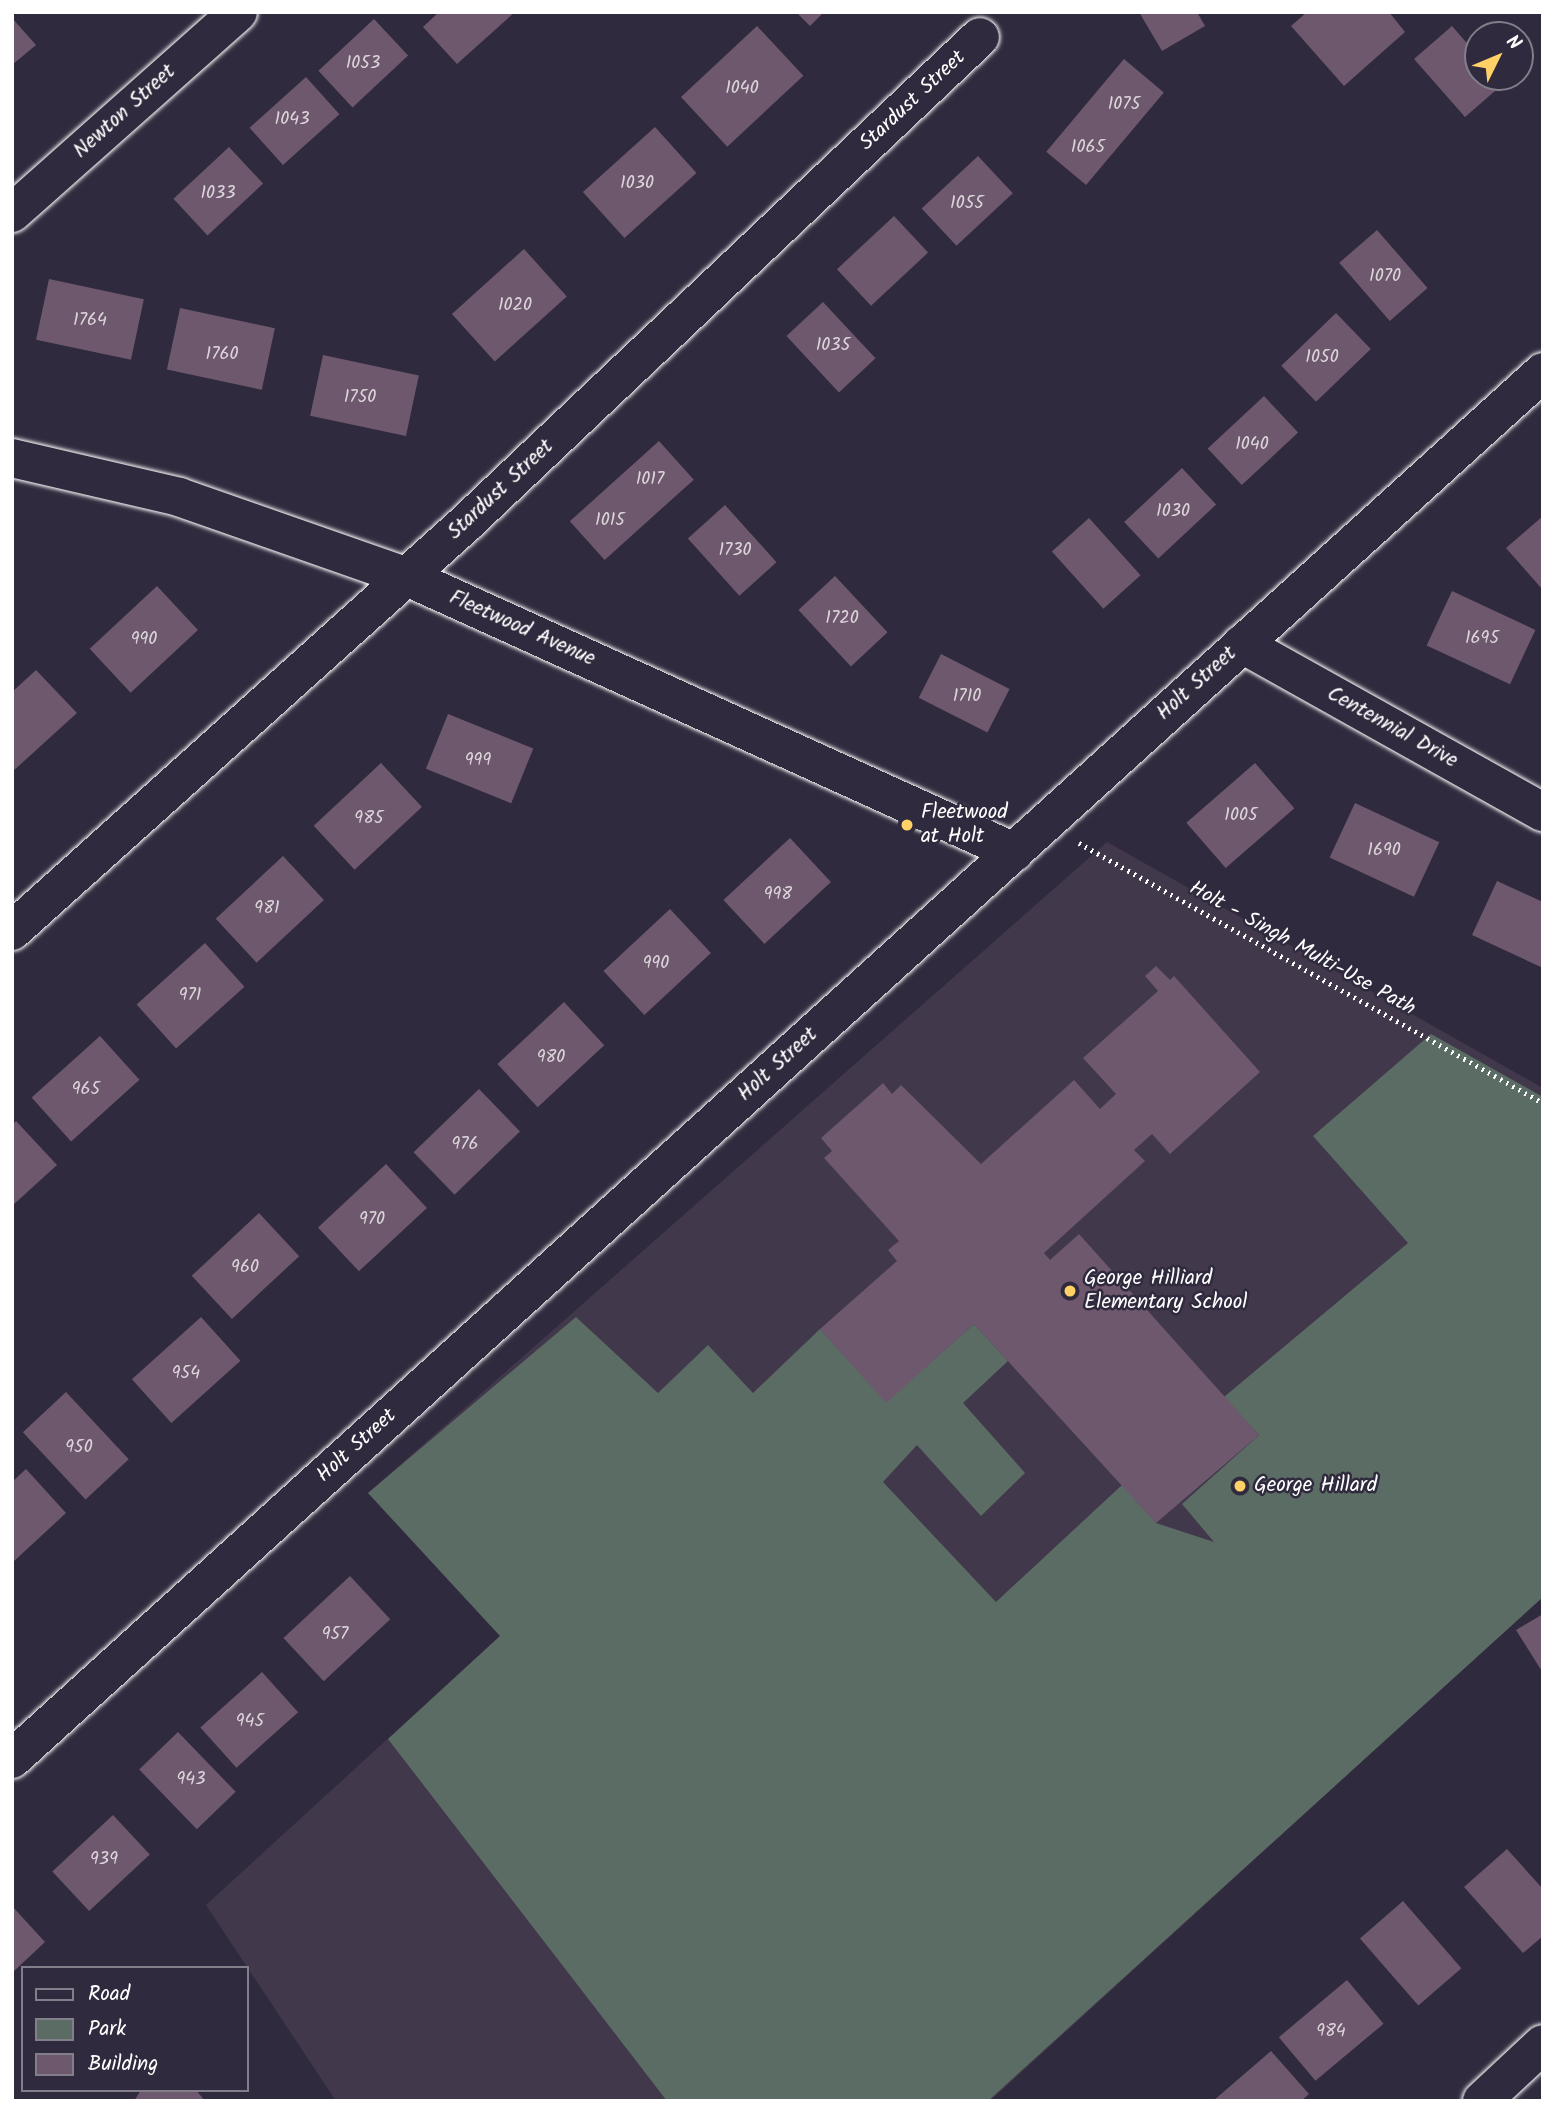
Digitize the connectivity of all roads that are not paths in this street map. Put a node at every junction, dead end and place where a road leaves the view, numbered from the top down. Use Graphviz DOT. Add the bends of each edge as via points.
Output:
graph roads {
  1 [pos="238,12"];
  2 [pos="980,37"];
  3 [pos="12,213"];
  4 [pos="1543,372"];
  5 [pos="12,458"];
  6 [pos="405,576"];
  7 [pos="1242,644"];
  8 [pos="1543,813"];
  9 [pos="1014,852"];
  10 [pos="12,932"];
  11 [pos="12,1759"];
  12 [pos="1543,2044"];
  13 [pos="1482,2101"];
  1 -- 3 [label="street, Newton Street"];
  2 -- 6 [label="street, Stardust Street"];
  4 -- 7 [label="street, Holt Street"];
  5 -- 6 [label="street, Fleetwood Avenue" via="179,497"];
  6 -- 9 [label="street, Fleetwood Avenue"];
  6 -- 10 [label="street, Stardust Street"];
  7 -- 8 [label="street, Centennial Drive"];
  7 -- 9 [label="street, Holt Street"];
  9 -- 11 [label="street, Holt Street"];
  12 -- 13 [label="street"];
}
